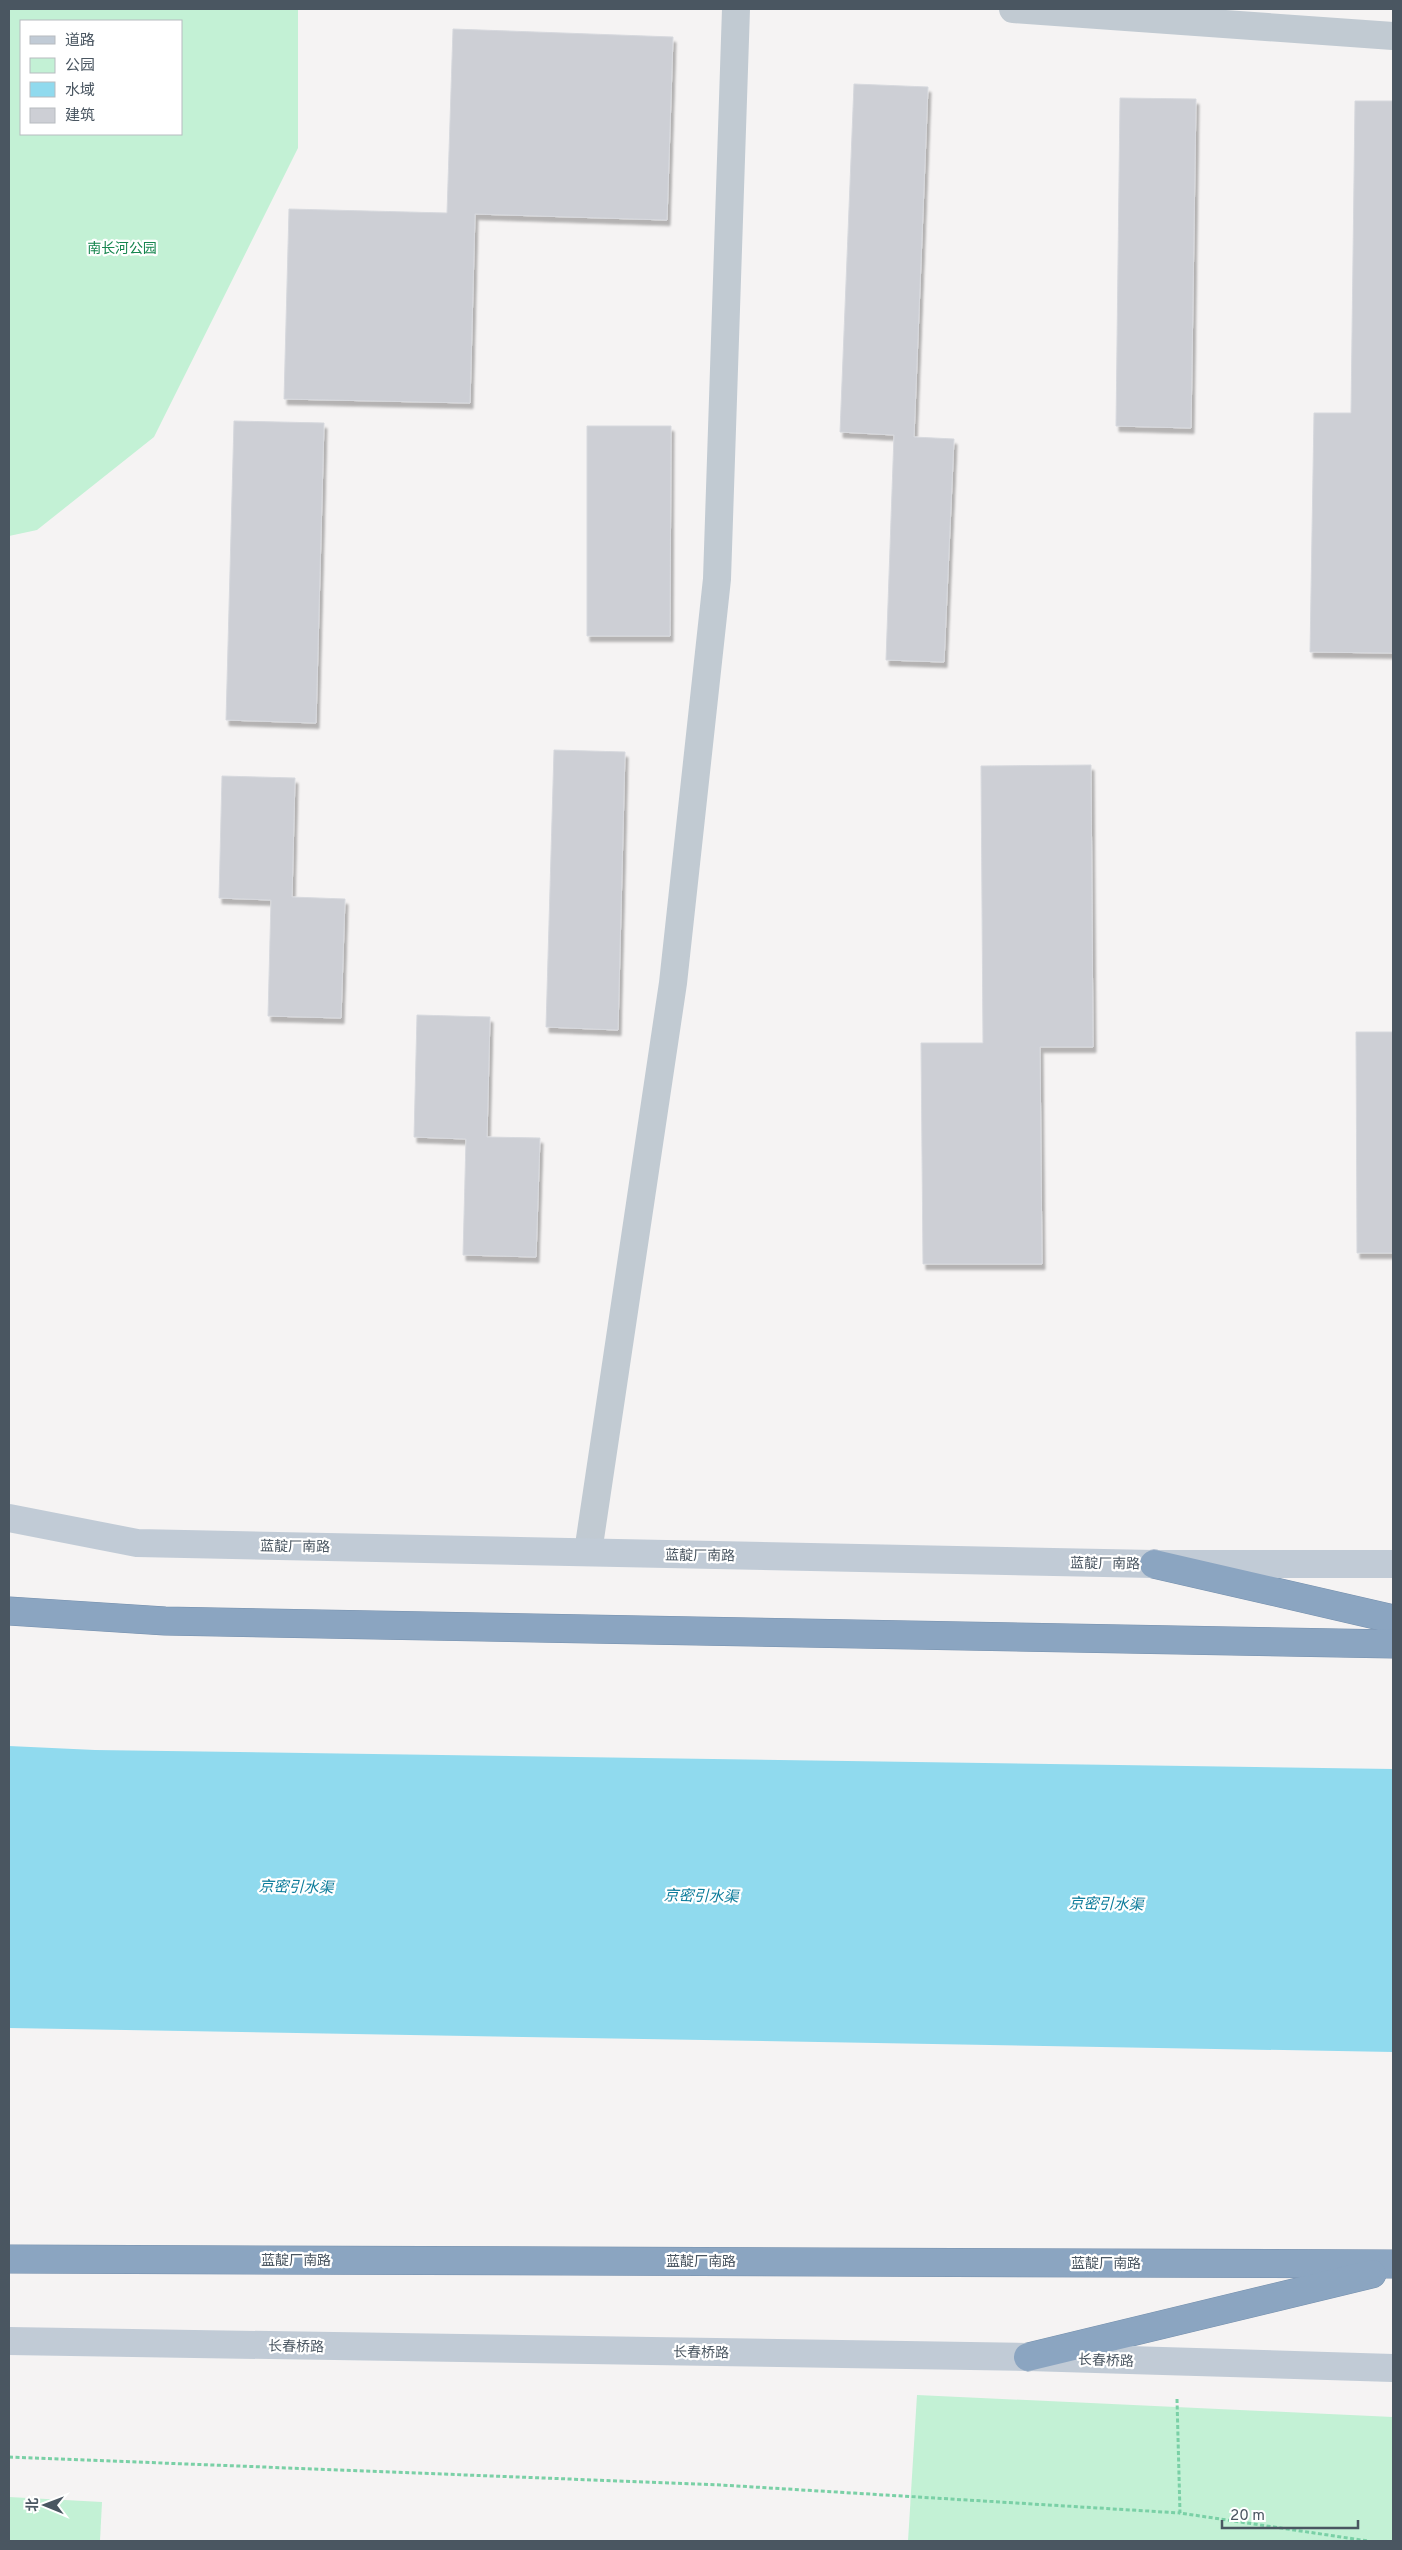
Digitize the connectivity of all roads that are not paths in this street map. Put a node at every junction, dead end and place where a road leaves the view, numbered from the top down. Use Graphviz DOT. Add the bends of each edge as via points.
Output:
graph roads {
  1 [pos="736,9"];
  2 [pos="1013,9"];
  3 [pos="1393,36"];
  4 [pos="9,1518"];
  5 [pos="588,1552"];
  6 [pos="1154,1564"];
  7 [pos="1393,1564"];
  8 [pos="9,1611"];
  9 [pos="1393,1619"];
  10 [pos="1393,1644"];
  11 [pos="9,2259"];
  12 [pos="1393,2264"];
  13 [pos="1393,2269"];
  14 [pos="9,2341"];
  15 [pos="1028,2357"];
  16 [pos="1393,2368"];
  1 -- 5 [label="street" via="717,579 673,983"];
  2 -- 3 [label="street"];
  4 -- 5 [label="street, 蓝靛厂南路" via="137,1543"];
  5 -- 6 [label="street, 蓝靛厂南路"];
  6 -- 7 [label="street, 蓝靛厂南路"];
  6 -- 9 [label="highway"];
  8 -- 10 [label="highway" via="165,1621"];
  11 -- 12 [label="highway, 蓝靛厂南路"];
  13 -- 15 [label="highway"];
  14 -- 15 [label="street, 长春桥路"];
  15 -- 16 [label="street, 长春桥路"];
}
